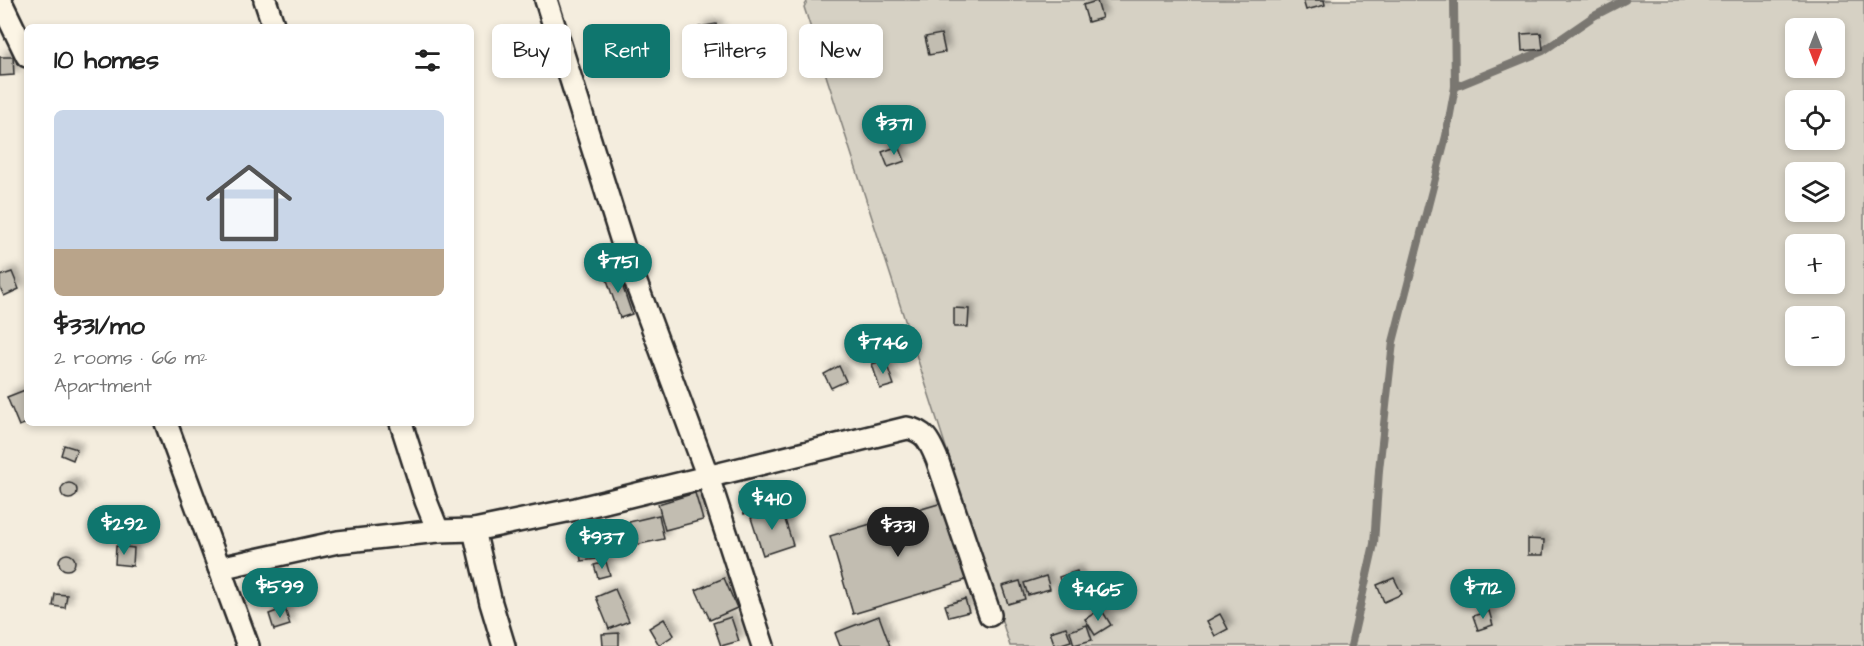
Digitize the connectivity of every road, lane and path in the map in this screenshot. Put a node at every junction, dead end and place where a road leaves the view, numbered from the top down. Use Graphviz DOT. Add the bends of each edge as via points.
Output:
graph roads {
  1 [pos="0,0"];
  2 [pos="265,0"];
  3 [pos="546,0"];
  4 [pos="273,24"];
  5 [pos="24,50"];
  6 [pos="167,426"];
  7 [pos="402,426"];
  8 [pos="708,477"];
  9 [pos="474,530"];
  10 [pos="438,531"];
  11 [pos="219,568"];
  12 [pos="990,615"];
  13 [pos="248,646"];
  14 [pos="504,646"];
  15 [pos="763,646"];
  1 -- 5 [label="street"];
  2 -- 4 [label="street"];
  3 -- 8 [label="street" via="629,264"];
  6 -- 11 [label="street"];
  7 -- 10 [label="street"];
  8 -- 9 [label="street"];
  8 -- 12 [label="street" via="894,430 918,430 937,459"];
  8 -- 15 [label="street"];
  9 -- 10 [label="street"];
  9 -- 14 [label="street"];
  10 -- 11 [label="street" via="338,542"];
  11 -- 13 [label="street"];
}
